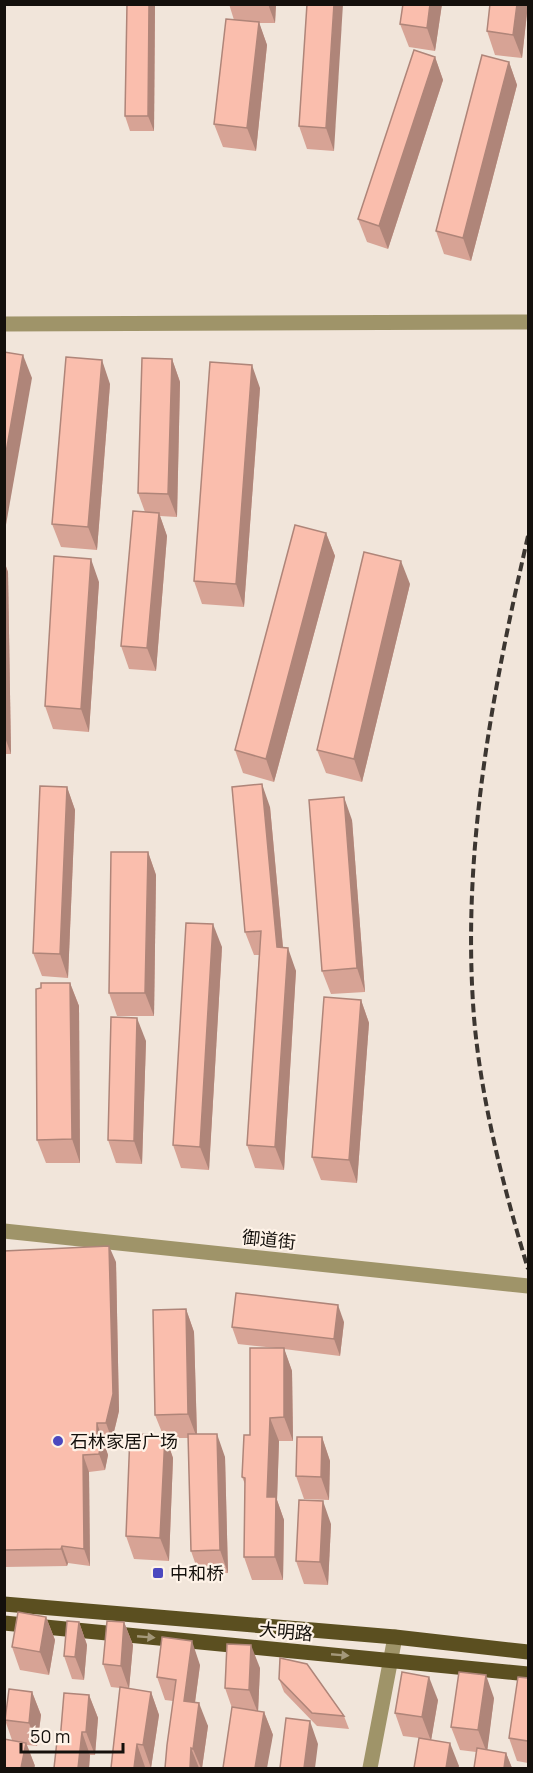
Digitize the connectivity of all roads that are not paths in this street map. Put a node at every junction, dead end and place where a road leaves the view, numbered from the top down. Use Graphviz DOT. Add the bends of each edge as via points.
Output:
graph roads {
  1 [pos="528,322"];
  2 [pos="4,324"];
  3 [pos="4,1231"];
  4 [pos="528,1286"];
  5 [pos="4,1604"];
  6 [pos="4,1623"];
  7 [pos="395,1636"];
  8 [pos="528,1652"];
  9 [pos="390,1660"];
  10 [pos="528,1674"];
  11 [pos="370,1768"];
  1 -- 2 [label="street"];
  3 -- 4 [label="street, 御道街"];
  5 -- 7 [label="main road, 大明路"];
  6 -- 9 [label="main road, 大明路, one-way"];
  7 -- 8 [label="main road, 大明路"];
  7 -- 9 [label="street"];
  9 -- 10 [label="main road, 大明路"];
  9 -- 11 [label="street"];
}
